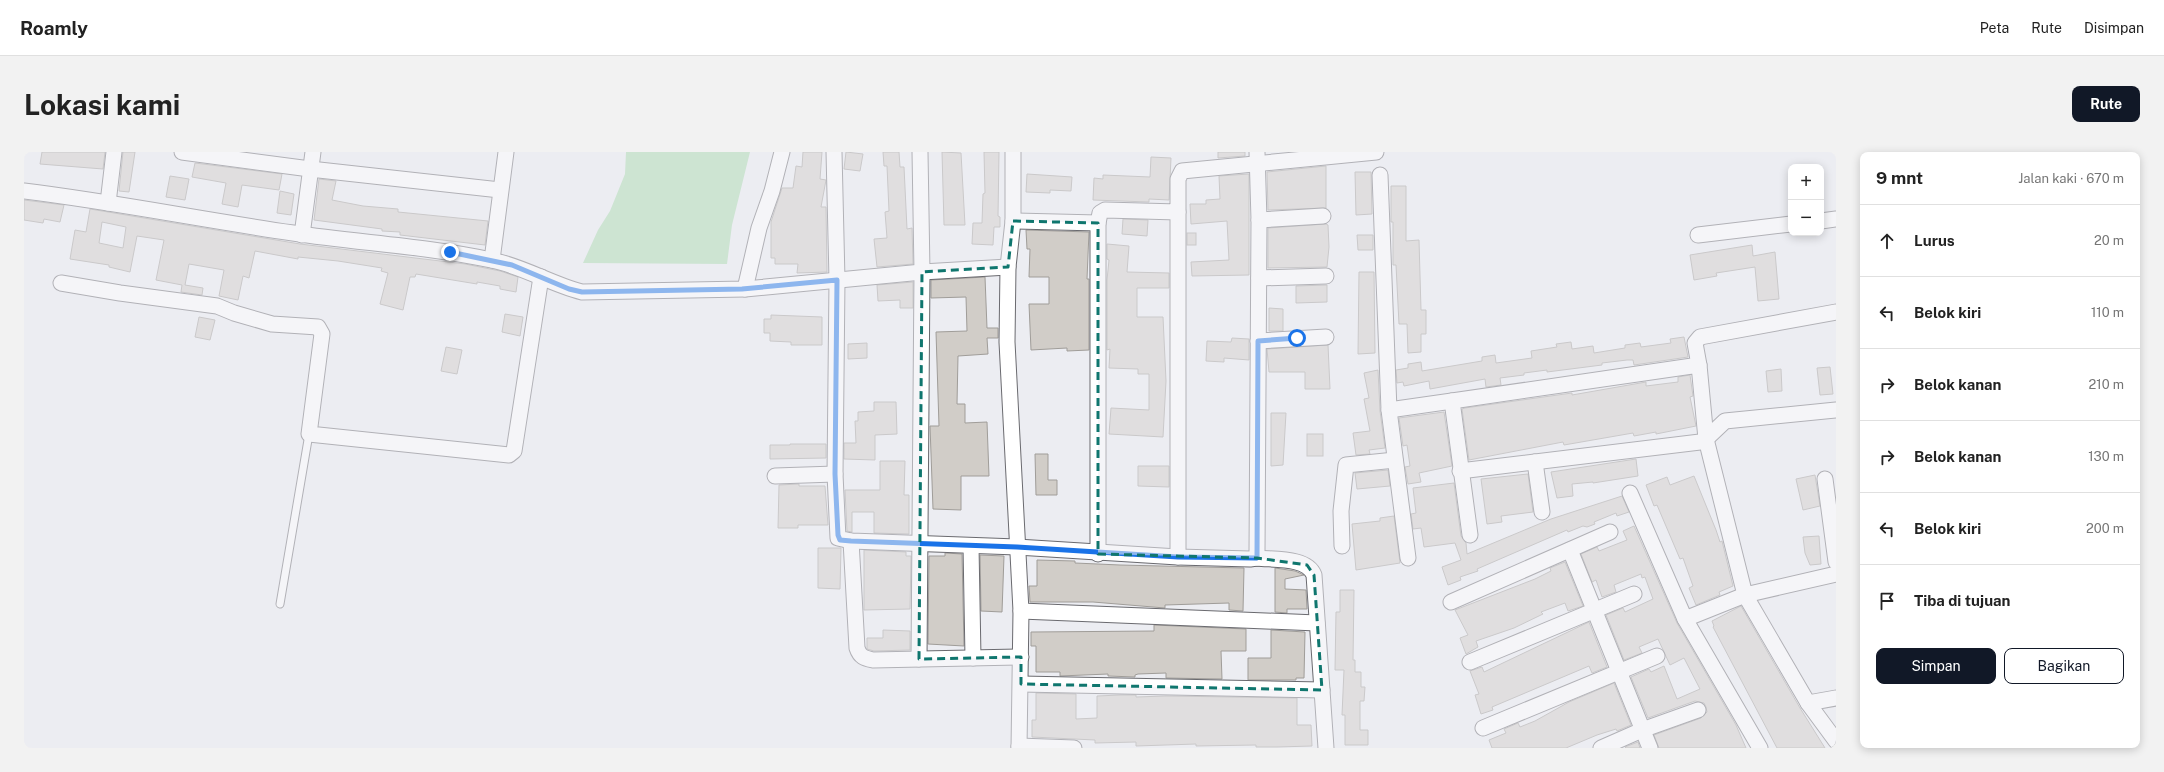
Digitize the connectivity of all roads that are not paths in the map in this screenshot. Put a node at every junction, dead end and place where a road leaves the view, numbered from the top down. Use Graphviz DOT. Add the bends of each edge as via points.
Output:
graph roads {
  1 [pos="114,152"];
  2 [pos="182,152"];
  3 [pos="313,152"];
  4 [pos="506,152"];
  5 [pos="782,152"];
  6 [pos="834,152"];
  7 [pos="920,152"];
  8 [pos="1013,152"];
  9 [pos="1376,152"];
  10 [pos="1257,158"];
  11 [pos="310,169"];
  12 [pos="1380,175"];
  13 [pos="500,190"];
  14 [pos="24,192"];
  15 [pos="108,202"];
  16 [pos="1178,212"];
  17 [pos="1324,216"];
  18 [pos="1836,219"];
  19 [pos="1259,220"];
  20 [pos="1013,221"];
  21 [pos="1824,221"];
  22 [pos="1098,223"];
  23 [pos="1788,224"];
  24 [pos="302,235"];
  25 [pos="1698,235"];
  26 [pos="492,260"];
  27 [pos="1008,267"];
  28 [pos="922,272"];
  29 [pos="1326,276"];
  30 [pos="541,277"];
  31 [pos="1259,278"];
  32 [pos="837,280"];
  33 [pos="61,283"];
  34 [pos="743,289"];
  35 [pos="1836,312"];
  36 [pos="1326,337"];
  37 [pos="1258,341"];
  38 [pos="1699,365"];
  39 [pos="1452,401"];
  40 [pos="1389,410"];
  41 [pos="1836,410"];
  42 [pos="310,434"];
  43 [pos="1706,440"];
  44 [pos="1395,460"];
  45 [pos="1536,462"];
  46 [pos="1460,471"];
  47 [pos="835,474"];
  48 [pos="776,476"];
  49 [pos="1825,479"];
  50 [pos="1630,493"];
  51 [pos="1542,512"];
  52 [pos="1610,532"];
  53 [pos="1470,534"];
  54 [pos="851,541"];
  55 [pos="918,544"];
  56 [pos="971,546"];
  57 [pos="1342,546"];
  58 [pos="1017,547"];
  59 [pos="1570,550"];
  60 [pos="1098,554"];
  61 [pos="1178,557"];
  62 [pos="1257,558"];
  63 [pos="1408,558"];
  64 [pos="1836,562"];
  65 [pos="1836,574"];
  66 [pos="1634,594"];
  67 [pos="1745,595"];
  68 [pos="1451,602"];
  69 [pos="280,604"];
  70 [pos="1021,611"];
  71 [pos="1595,611"];
  72 [pos="1685,619"];
  73 [pos="1317,623"];
  74 [pos="1657,656"];
  75 [pos="1021,657"];
  76 [pos="973,658"];
  77 [pos="919,659"];
  78 [pos="1470,662"];
  79 [pos="1619,671"];
  80 [pos="1020,684"];
  81 [pos="1322,690"];
  82 [pos="1836,698"];
  83 [pos="1808,703"];
  84 [pos="1698,710"];
  85 [pos="1484,728"];
  86 [pos="1642,730"];
  87 [pos="1836,741"];
  88 [pos="1020,747"];
  89 [pos="1074,748"];
  90 [pos="1326,748"];
  91 [pos="1601,748"];
  92 [pos="1650,748"];
  93 [pos="1760,748"];
  1 -- 15 [label="street"];
  2 -- 11 [label="street"];
  3 -- 11 [label="street"];
  4 -- 13 [label="street"];
  5 -- 34 [label="street"];
  6 -- 32 [label="street"];
  7 -- 28 [label="street"];
  8 -- 20 [label="street"];
  9 -- 10 [label="street"];
  10 -- 16 [label="street" via="1182,171 1178,179"];
  10 -- 19 [label="street"];
  11 -- 13 [label="street"];
  11 -- 24 [label="street"];
  12 -- 40 [label="street"];
  13 -- 26 [label="street"];
  14 -- 15 [label="street"];
  15 -- 24 [label="street"];
  16 -- 22 [label="street" via="1105,210 1100,213"];
  16 -- 61 [label="street"];
  17 -- 19 [label="street"];
  18 -- 21 [label="street"];
  19 -- 31 [label="street"];
  20 -- 22 [label="street"];
  20 -- 27 [label="street"];
  22 -- 60 [label="street"];
  23 -- 25 [label="street"];
  24 -- 26 [label="street" via="450,252"];
  26 -- 30 [label="street"];
  27 -- 28 [label="street"];
  27 -- 58 [label="street" via="1007,342"];
  28 -- 32 [label="street"];
  28 -- 55 [label="street"];
  29 -- 31 [label="street"];
  30 -- 34 [label="street" via="582,292"];
  30 -- 42 [label="street" via="512,454"];
  31 -- 37 [label="street"];
  32 -- 34 [label="street"];
  32 -- 47 [label="street"];
  33 -- 42 [label="street" via="217,306 272,324 318,327 322,334"];
  35 -- 38 [label="street" via="1700,337 1695,343"];
  36 -- 37 [label="street"];
  37 -- 62 [label="street"];
  38 -- 39 [label="street"];
  38 -- 43 [label="street"];
  39 -- 40 [label="street"];
  39 -- 46 [label="street"];
  40 -- 44 [label="street"];
  41 -- 43 [label="street" via="1725,421"];
  42 -- 69 [label="lane"];
  43 -- 45 [label="street"];
  43 -- 67 [label="street"];
  44 -- 57 [label="street" via="1346,465 1341,511"];
  44 -- 63 [label="street"];
  45 -- 46 [label="street"];
  45 -- 51 [label="street"];
  46 -- 53 [label="street"];
  47 -- 48 [label="street"];
  47 -- 54 [label="street" via="838,535 840,540"];
  49 -- 64 [label="street"];
  50 -- 72 [label="street"];
  52 -- 59 [label="street"];
  54 -- 55 [label="street"];
  54 -- 77 [label="street" via="859,654 873,660"];
  55 -- 56 [label="street"];
  55 -- 77 [label="street"];
  56 -- 58 [label="street"];
  56 -- 76 [label="street"];
  58 -- 60 [label="street"];
  58 -- 70 [label="street"];
  59 -- 68 [label="street"];
  59 -- 71 [label="street"];
  60 -- 61 [label="street"];
  61 -- 62 [label="street"];
  62 -- 73 [label="street" via="1303,563 1312,569"];
  65 -- 67 [label="street"];
  66 -- 71 [label="street"];
  67 -- 72 [label="street"];
  67 -- 83 [label="street"];
  70 -- 73 [label="street"];
  70 -- 75 [label="street"];
  71 -- 78 [label="street"];
  71 -- 79 [label="street"];
  72 -- 93 [label="street"];
  73 -- 81 [label="street"];
  74 -- 79 [label="street"];
  75 -- 76 [label="street"];
  75 -- 80 [label="street"];
  76 -- 77 [label="street"];
  79 -- 85 [label="street"];
  79 -- 86 [label="street"];
  80 -- 81 [label="street"];
  80 -- 88 [label="street"];
  81 -- 90 [label="street"];
  82 -- 83 [label="street"];
  83 -- 87 [label="street"];
  84 -- 86 [label="street"];
  86 -- 91 [label="street"];
  86 -- 92 [label="street"];
  88 -- 89 [label="street"];
}
